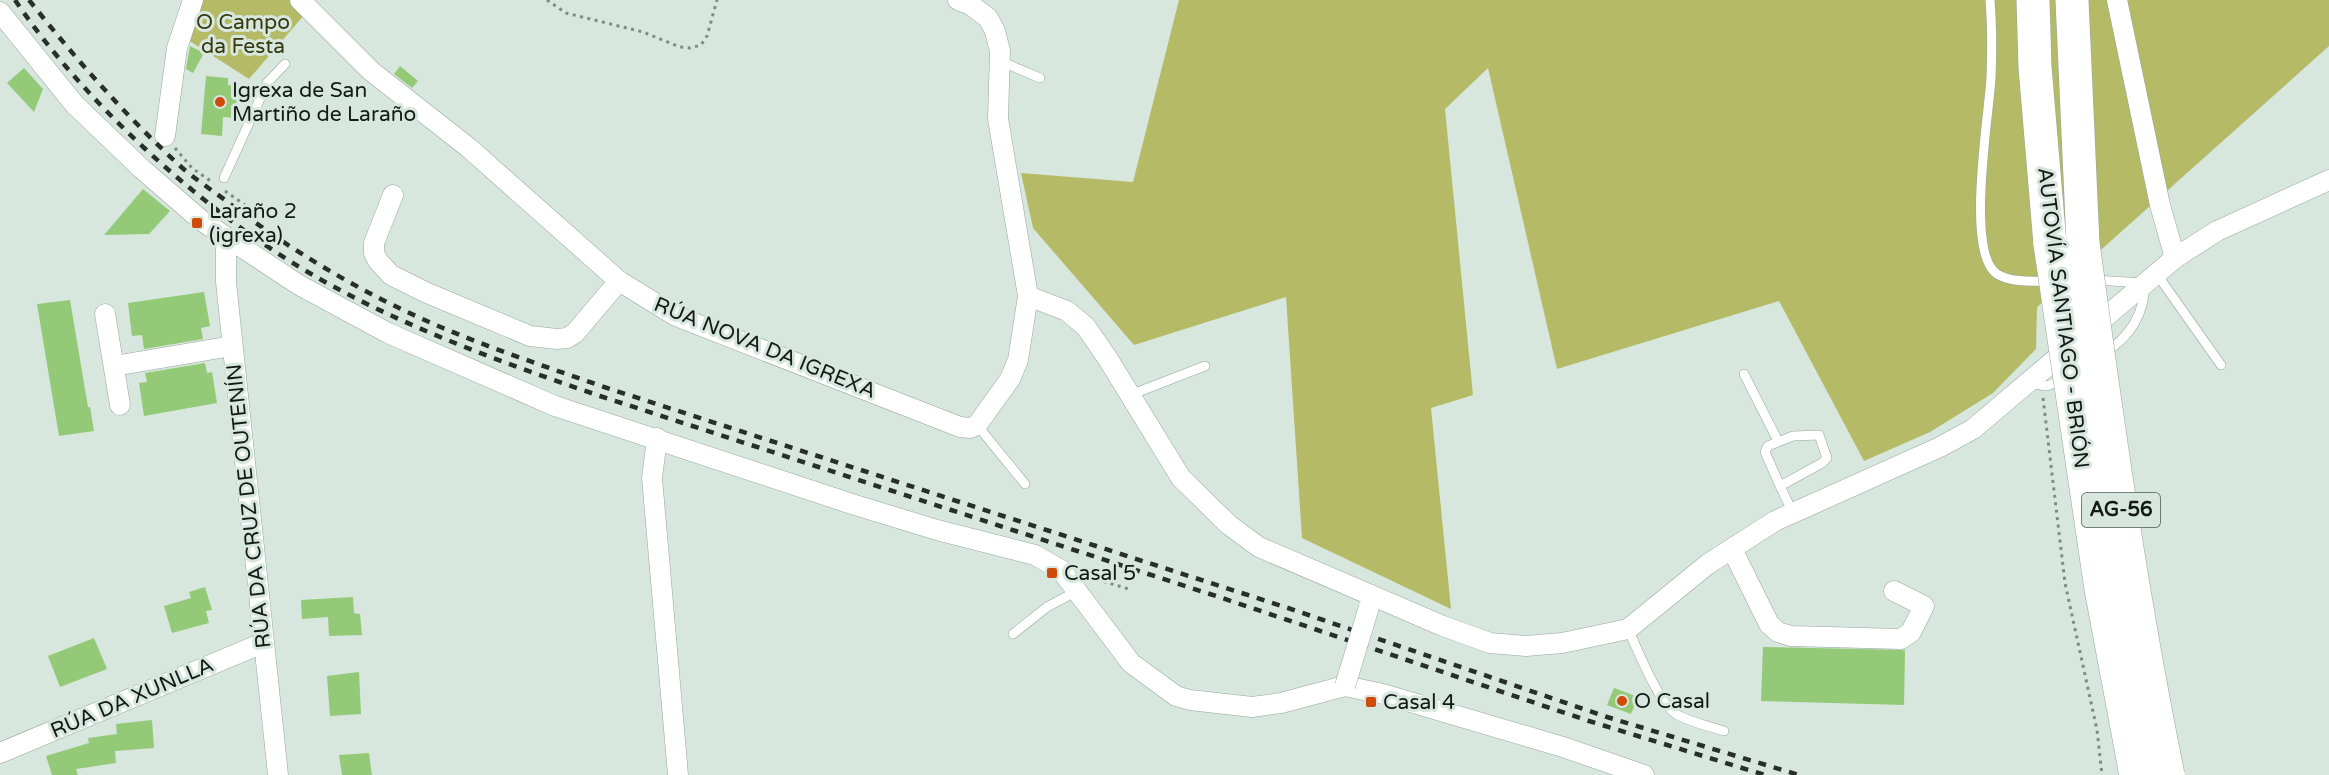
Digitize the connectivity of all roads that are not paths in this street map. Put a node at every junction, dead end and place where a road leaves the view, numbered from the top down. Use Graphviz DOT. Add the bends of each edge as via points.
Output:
graph roads {
  1 [pos="194,0"];
  2 [pos="300,0"];
  3 [pos="958,0"];
  4 [pos="1990,0"];
  5 [pos="2033,0"];
  6 [pos="2072,0"];
  7 [pos="2117,0"];
  8 [pos="0,12"];
  9 [pos="1000,61"];
  10 [pos="285,64"];
  11 [pos="1040,78"];
  12 [pos="165,136"];
  13 [pos="224,178"];
  14 [pos="2329,180"];
  15 [pos="393,195"];
  16 [pos="226,237"];
  17 [pos="2175,258"];
  18 [pos="2150,278"];
  19 [pos="2064,280"];
  20 [pos="2076,280"];
  21 [pos="618,281"];
  22 [pos="1028,296"];
  23 [pos="105,314"];
  24 [pos="232,346"];
  25 [pos="2089,363"];
  26 [pos="2221,365"];
  27 [pos="114,366"];
  28 [pos="1205,366"];
  29 [pos="2080,368"];
  30 [pos="1744,374"];
  31 [pos="2034,383"];
  32 [pos="1130,395"];
  33 [pos="120,405"];
  34 [pos="977,425"];
  35 [pos="657,438"];
  36 [pos="1778,441"];
  37 [pos="1025,484"];
  38 [pos="1780,486"];
  39 [pos="1793,513"];
  40 [pos="1732,549"];
  41 [pos="1077,591"];
  42 [pos="1894,591"];
  43 [pos="1371,601"];
  44 [pos="1628,629"];
  45 [pos="1013,634"];
  46 [pos="263,643"];
  47 [pos="1345,686"];
  48 [pos="1724,731"];
  49 [pos="0,753"];
  50 [pos="278,775"];
  51 [pos="678,775"];
  52 [pos="1644,775"];
  53 [pos="2136,775"];
  54 [pos="2168,775"];
  1 -- 12 [label="street" via="177,48"];
  2 -- 21 [label="street, RÚA NOVA DA IGREXA" via="371,71 469,148"];
  3 -- 9 [label="street" via="988,18"];
  4 -- 19 [label="lane" via="1991,78 1980,232 1984,252 1997,274 2028,281"];
  5 -- 53 [label="highway, AUTOVÍA SANTIAGO - BRIÓN / AG-56, bridge" via="2050,244 2101,589"];
  6 -- 54 [label="highway, AUTOVÍA SANTIAGO - BRIÓN / AG-56, bridge" via="2083,243 2131,574"];
  7 -- 17 [label="street" via="2160,205"];
  8 -- 16 [label="street" via="75,105 142,169"];
  9 -- 11 [label="lane"];
  9 -- 22 [label="street" via="998,119"];
  10 -- 13 [label="lane" via="267,83"];
  14 -- 17 [label="street" via="2217,231"];
  15 -- 21 [label="street" via="374,243 374,253 384,269 424,292 530,336 557,339 575,333"];
  16 -- 24 [label="street, RÚA DA CRUZ DE OUTENÍN"];
  16 -- 35 [label="street" via="299,285 388,333 555,406"];
  17 -- 18 [label="street"];
  18 -- 20 [label="lane"];
  18 -- 25 [label="lane" via="2137,321 2116,346"];
  18 -- 26 [label="lane"];
  18 -- 31 [label="street"];
  21 -- 34 [label="street, RÚA NOVA DA IGREXA" via="687,320 960,428"];
  22 -- 32 [label="street" via="1068,311 1086,327"];
  22 -- 34 [label="street" via="1018,360 1010,379"];
  23 -- 27 [label="street"];
  24 -- 27 [label="street"];
  24 -- 46 [label="street, RÚA DA CRUZ DE OUTENÍN"];
  27 -- 33 [label="street"];
  28 -- 32 [label="lane"];
  29 -- 31 [label="lane" via="2046,387"];
  30 -- 36 [label="lane"];
  31 -- 39 [label="street" via="1973,429 1940,447"];
  32 -- 43 [label="street" via="1181,478 1228,525 1259,547"];
  34 -- 37 [label="lane"];
  35 -- 41 [label="street" via="875,511 1035,555 1061,570"];
  35 -- 51 [label="street" via="652,478"];
  36 -- 38 [label="lane" via="1765,452"];
  36 -- 38 [label="lane" via="1819,435 1827,458"];
  38 -- 39 [label="lane"];
  39 -- 40 [label="street"];
  40 -- 42 [label="street" via="1769,624 1791,636 1901,639 1911,632 1924,606"];
  40 -- 44 [label="street"];
  41 -- 45 [label="lane" via="1047,607"];
  41 -- 47 [label="street" via="1131,663 1176,696 1252,707"];
  43 -- 44 [label="street" via="1490,642 1526,646 1563,643"];
  43 -- 47 [label="street, bridge"];
  44 -- 48 [label="lane" via="1664,701 1675,714"];
  46 -- 49 [label="street, RÚA DA XUNLLA"];
  46 -- 50 [label="street, RÚA DA CRUZ DE OUTENÍN"];
  47 -- 52 [label="street" via="1563,747"];
}
